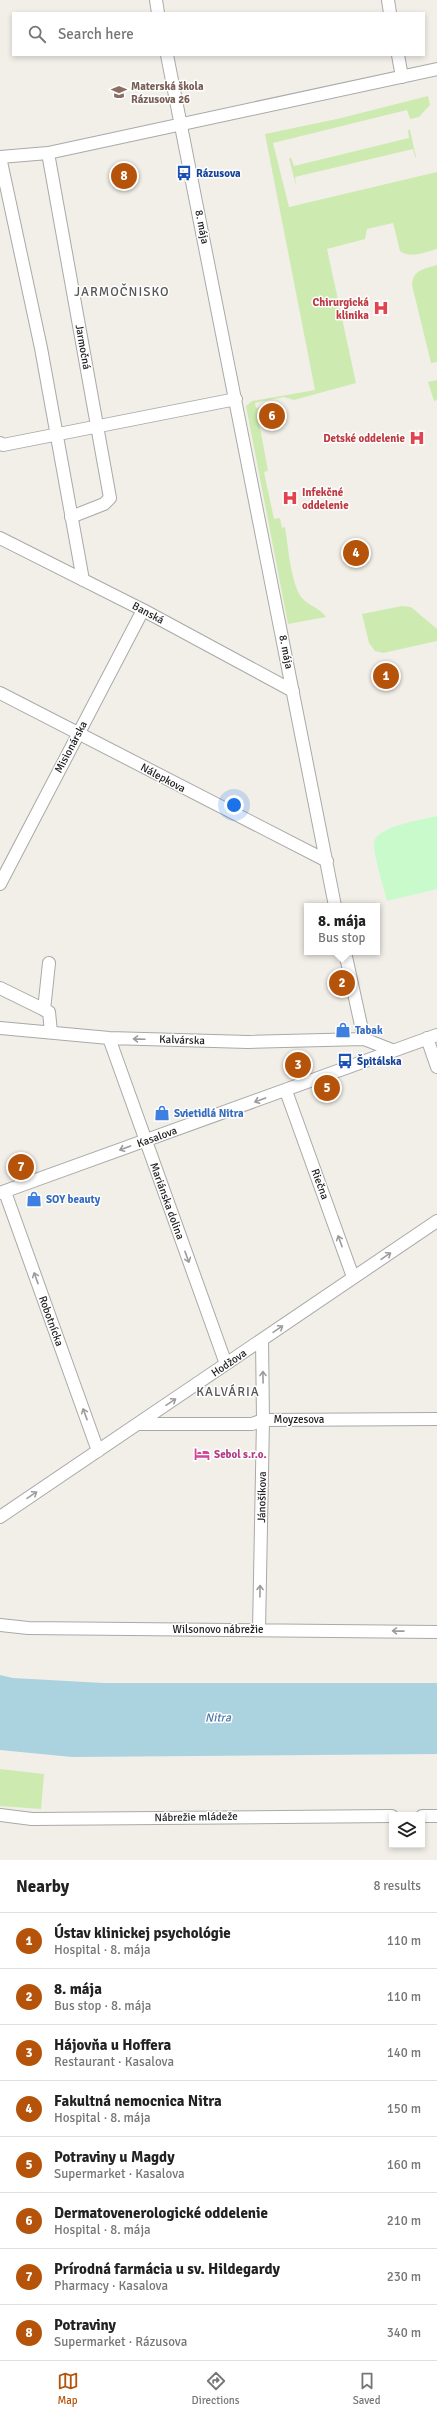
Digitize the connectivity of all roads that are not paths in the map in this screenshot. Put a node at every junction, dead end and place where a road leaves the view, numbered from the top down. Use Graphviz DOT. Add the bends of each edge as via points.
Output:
graph roads {
  1 [pos="156,0"];
  2 [pos="388,0"];
  3 [pos="158,12"];
  4 [pos="390,12"];
  5 [pos="167,56"];
  6 [pos="398,56"];
  7 [pos="437,69"];
  8 [pos="402,77"];
  9 [pos="182,125"];
  10 [pos="48,153"];
  11 [pos="0,157"];
  12 [pos="236,399"];
  13 [pos="97,425"];
  14 [pos="56,433"];
  15 [pos="0,444"];
  16 [pos="71,517"];
  17 [pos="0,538"];
  18 [pos="83,580"];
  19 [pos="143,610"];
  20 [pos="293,691"];
  21 [pos="0,693"];
  22 [pos="79,733"];
  23 [pos="326,861"];
  24 [pos="0,884"];
  25 [pos="334,903"];
  26 [pos="346,955"];
  27 [pos="49,963"];
  28 [pos="0,988"];
  29 [pos="44,1010"];
  30 [pos="0,1028"];
  31 [pos="51,1032"];
  32 [pos="432,1036"];
  33 [pos="109,1038"];
  34 [pos="364,1039"];
  35 [pos="392,1050"];
  36 [pos="437,1067"];
  37 [pos="286,1091"];
  38 [pos="145,1141"];
  39 [pos="2,1193"];
  40 [pos="437,1221"];
  41 [pos="353,1277"];
  42 [pos="262,1340"];
  43 [pos="226,1364"];
  44 [pos="437,1419"];
  45 [pos="263,1420"];
  46 [pos="138,1424"];
  47 [pos="98,1451"];
  48 [pos="0,1517"];
  49 [pos="0,1625"];
  50 [pos="259,1630"];
  51 [pos="437,1632"];
  52 [pos="0,1815"];
  53 [pos="389,1816"];
  54 [pos="425,1816"];
  55 [pos="437,1816"];
  1 -- 3 [label="street"];
  2 -- 4 [label="street"];
  5 -- 9 [label="street, 8. mája"];
  6 -- 8 [label="street"];
  7 -- 8 [label="street"];
  8 -- 9 [label="street"];
  9 -- 10 [label="street"];
  9 -- 12 [label="street, 8. mája"];
  10 -- 11 [label="street"];
  10 -- 13 [label="street, Jarmočná"];
  11 -- 14 [label="street" via="41,348"];
  12 -- 13 [label="street"];
  12 -- 20 [label="street, 8. mája"];
  13 -- 14 [label="street"];
  13 -- 16 [label="street, Jarmočná" via="110,498 104,504"];
  14 -- 15 [label="street"];
  14 -- 16 [label="street"];
  16 -- 18 [label="street"];
  17 -- 18 [label="street, Banská"];
  18 -- 19 [label="street, Banská"];
  19 -- 20 [label="street, Banská"];
  19 -- 22 [label="street, Misionárska"];
  20 -- 23 [label="street, 8. mája"];
  21 -- 22 [label="street, Nálepkova"];
  22 -- 23 [label="street, Nálepkova"];
  22 -- 24 [label="street, Misionárska"];
  23 -- 25 [label="street, 8. mája"];
  26 -- 34 [label="street"];
  27 -- 29 [label="street"];
  28 -- 29 [label="street"];
  29 -- 31 [label="street" via="49,1012"];
  30 -- 31 [label="street, Kalvárska"];
  31 -- 33 [label="street, Kalvárska"];
  32 -- 35 [label="street, Kasalova"];
  32 -- 36 [label="street"];
  34 -- 33 [label="street, Kalvárska, one-way" via="248,1042"];
  33 -- 38 [label="street, Mariánska dolina"];
  34 -- 35 [label="street"];
  35 -- 37 [label="street, Kasalova"];
  37 -- 38 [label="street, Kasalova, one-way"];
  41 -- 37 [label="street, Riečna, one-way"];
  38 -- 39 [label="street, Kasalova, one-way"];
  38 -- 43 [label="street, Mariánska dolina, one-way"];
  47 -- 39 [label="street, Robotnícka, one-way"];
  41 -- 40 [label="street, Hodžova, one-way"];
  42 -- 41 [label="street, Hodžova, one-way"];
  42 -- 43 [label="street, Hodžova"];
  45 -- 42 [label="street, Jánošíkova, one-way"];
  46 -- 43 [label="street, Hodžova, one-way"];
  44 -- 45 [label="street, Moyzesova"];
  45 -- 46 [label="street, Moyzesova" via="252,1424"];
  50 -- 45 [label="street, Jánošíkova, one-way"];
  46 -- 47 [label="street, Hodžova"];
  48 -- 47 [label="street, Hodžova, one-way"];
  49 -- 50 [label="street, Wilsonovo nábrežie" via="28,1628"];
  51 -- 50 [label="street, Wilsonovo nábrežie, one-way"];
  52 -- 53 [label="street, Nábrežie mládeže" via="32,1819"];
  54 -- 55 [label="street"];
}
